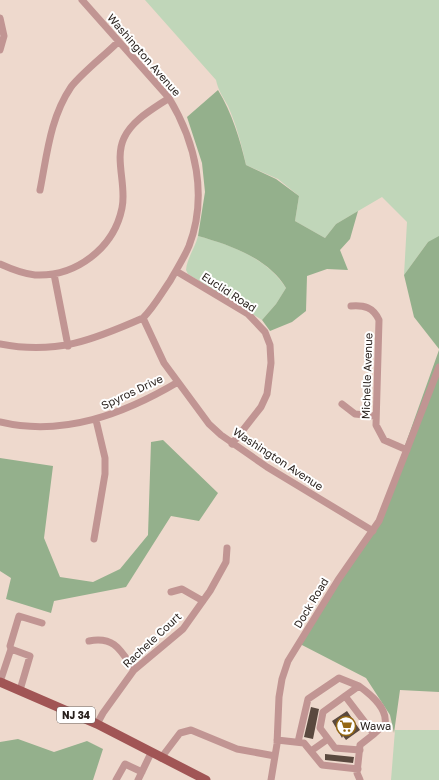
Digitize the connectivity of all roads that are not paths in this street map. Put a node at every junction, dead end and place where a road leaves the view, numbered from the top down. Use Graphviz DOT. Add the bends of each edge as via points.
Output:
graph roads {
  1 [pos="82,0"];
  2 [pos="0,18"];
  3 [pos="118,42"];
  4 [pos="0,50"];
  5 [pos="169,98"];
  6 [pos="40,190"];
  7 [pos="0,264"];
  8 [pos="176,271"];
  9 [pos="54,274"];
  10 [pos="351,306"];
  11 [pos="143,318"];
  12 [pos="0,344"];
  13 [pos="68,346"];
  14 [pos="439,367"];
  15 [pos="178,382"];
  16 [pos="342,404"];
  17 [pos="375,416"];
  18 [pos="96,420"];
  19 [pos="0,422"];
  20 [pos="232,444"];
  21 [pos="407,450"];
  22 [pos="373,531"];
  23 [pos="94,539"];
  24 [pos="227,548"];
  25 [pos="171,592"];
  26 [pos="203,601"];
  27 [pos="42,623"];
  28 [pos="89,641"];
  29 [pos="12,649"];
  30 [pos="134,670"];
  31 [pos="0,682"];
  32 [pos="358,686"];
  33 [pos="20,690"];
  34 [pos="345,696"];
  35 [pos="96,724"];
  36 [pos="374,734"];
  37 [pos="328,739"];
  38 [pos="277,740"];
  39 [pos="298,742"];
  40 [pos="360,750"];
  41 [pos="311,751"];
  42 [pos="151,753"];
  43 [pos="275,756"];
  44 [pos="161,758"];
  45 [pos="358,769"];
  46 [pos="142,772"];
  47 [pos="116,780"];
  48 [pos="138,780"];
  49 [pos="205,780"];
  50 [pos="270,780"];
  51 [pos="360,780"];
  1 -- 3 [label="street, Washington Avenue"];
  2 -- 4 [label="street" via="4,36"];
  3 -- 5 [label="street, Washington Avenue"];
  3 -- 6 [label="street" via="72,86 62,103 53,123"];
  5 -- 8 [label="street, Washington Avenue" via="192,144 199,194 189,247"];
  5 -- 9 [label="street" via="137,121 123,139 120,153 122,207 109,238 84,263"];
  7 -- 9 [label="street" via="24,273"];
  8 -- 11 [label="street, Washington Avenue"];
  8 -- 20 [label="street, Euclid Road" via="248,314 265,332 270,345 271,363 267,394 261,407"];
  9 -- 13 [label="street"];
  10 -- 17 [label="street, Michelle Avenue" via="371,309 379,320"];
  11 -- 13 [label="street" via="90,340"];
  11 -- 15 [label="street, Washington Avenue" via="164,363"];
  12 -- 13 [label="street" via="40,348"];
  14 -- 21 [label="street, Dock Road"];
  15 -- 18 [label="street, Spyros Drive" via="152,397"];
  15 -- 20 [label="street, Washington Avenue" via="209,424"];
  16 -- 17 [label="street" via="355,414"];
  17 -- 21 [label="street, Michelle Avenue" via="376,425 384,440"];
  18 -- 19 [label="street, Spyros Drive" via="48,426"];
  18 -- 23 [label="street" via="105,458 105,474"];
  20 -- 22 [label="street, Washington Avenue"];
  21 -- 22 [label="street, Dock Road"];
  22 -- 38 [label="street, Dock Road" via="338,580 288,661 279,698"];
  24 -- 26 [label="street, Rachele Court" via="226,562"];
  25 -- 26 [label="street" via="182,588"];
  26 -- 30 [label="street, Rachele Court" via="183,629"];
  27 -- 29 [label="street" via="19,616 10,646"];
  28 -- 30 [label="street" via="100,639 117,646"];
  29 -- 31 [label="street"];
  29 -- 33 [label="street" via="30,656"];
  30 -- 35 [label="street, Rachele Court"];
  31 -- 33 [label="main road, NJ 34"];
  32 -- 34 [label="street"];
  32 -- 36 [label="street" via="370,694 386,716 385,724"];
  32 -- 39 [label="street" via="339,678 308,699"];
  33 -- 35 [label="main road, NJ 34"];
  34 -- 36 [label="street"];
  34 -- 37 [label="street" via="323,712 320,728"];
  35 -- 42 [label="main road, NJ 34"];
  36 -- 40 [label="street" via="360,745"];
  37 -- 40 [label="street" via="335,748"];
  37 -- 41 [label="street"];
  38 -- 39 [label="street"];
  38 -- 43 [label="street, Dock Road"];
  39 -- 41 [label="street" via="304,743"];
  40 -- 45 [label="street"];
  41 -- 45 [label="street" via="322,765"];
  42 -- 44 [label="main road, NJ 34"];
  42 -- 46 [label="street"];
  43 -- 44 [label="street" via="237,749 191,730 180,733"];
  43 -- 50 [label="street, Dock Road"];
  44 -- 49 [label="main road, NJ 34"];
  45 -- 51 [label="street"];
  46 -- 47 [label="street" via="125,764"];
  46 -- 48 [label="street"];
}
